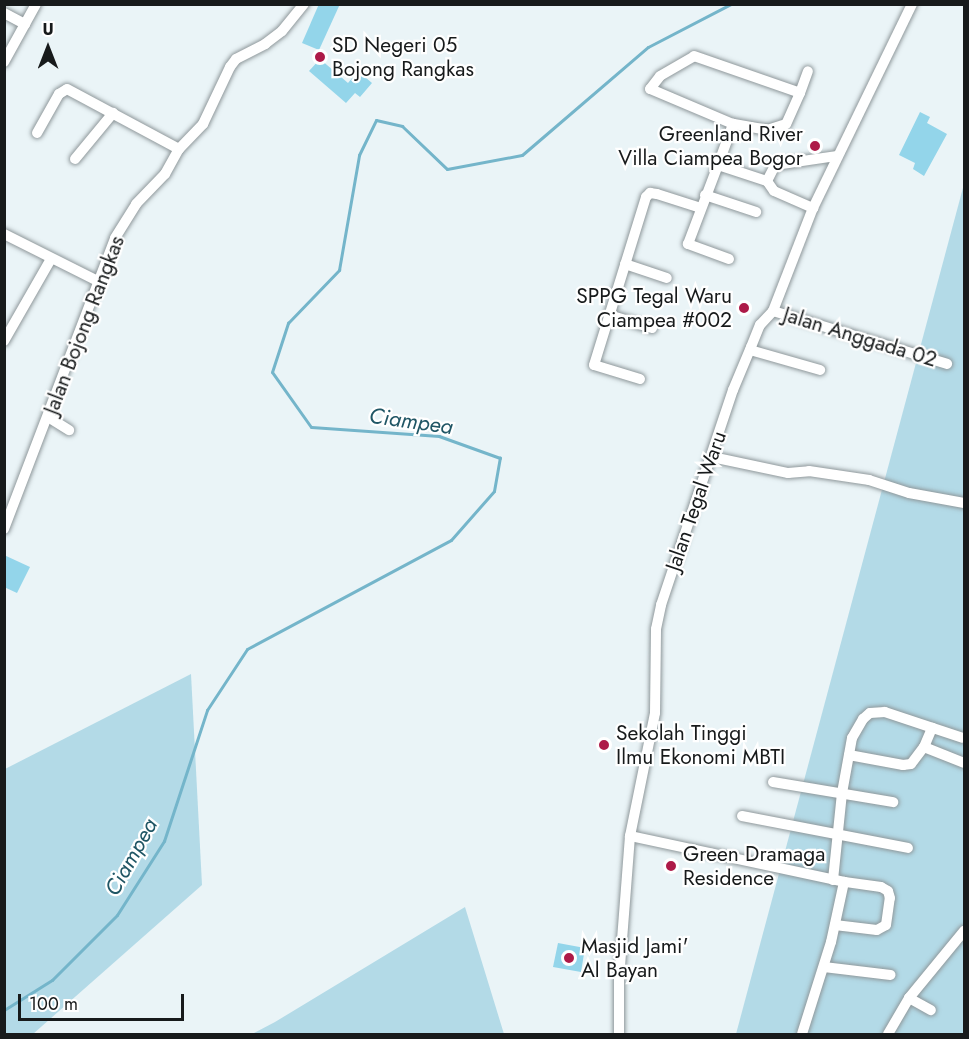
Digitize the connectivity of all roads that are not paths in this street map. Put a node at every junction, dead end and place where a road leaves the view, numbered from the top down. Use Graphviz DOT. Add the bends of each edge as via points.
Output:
graph roads {
  1 [pos="36,4"];
  2 [pos="304,4"];
  3 [pos="912,4"];
  4 [pos="4,13"];
  5 [pos="25,24"];
  6 [pos="4,62"];
  7 [pos="808,71"];
  8 [pos="800,93"];
  9 [pos="112,113"];
  10 [pos="733,124"];
  11 [pos="37,133"];
  12 [pos="179,149"];
  13 [pos="837,156"];
  14 [pos="75,159"];
  15 [pos="718,165"];
  16 [pos="767,181"];
  17 [pos="705,195"];
  18 [pos="701,208"];
  19 [pos="813,208"];
  20 [pos="756,212"];
  21 [pos="4,234"];
  22 [pos="51,259"];
  23 [pos="729,259"];
  24 [pos="625,264"];
  25 [pos="667,278"];
  26 [pos="100,282"];
  27 [pos="773,311"];
  28 [pos="609,315"];
  29 [pos="652,328"];
  30 [pos="4,341"];
  31 [pos="750,350"];
  32 [pos="947,364"];
  33 [pos="820,370"];
  34 [pos="640,379"];
  35 [pos="48,417"];
  36 [pos="69,430"];
  37 [pos="712,457"];
  38 [pos="964,503"];
  39 [pos="4,529"];
  40 [pos="932,728"];
  41 [pos="963,738"];
  42 [pos="924,747"];
  43 [pos="849,755"];
  44 [pos="964,764"];
  45 [pos="773,782"];
  46 [pos="842,793"];
  47 [pos="893,801"];
  48 [pos="742,816"];
  49 [pos="838,835"];
  50 [pos="630,836"];
  51 [pos="908,848"];
  52 [pos="838,881"];
  53 [pos="835,925"];
  54 [pos="964,931"];
  55 [pos="824,967"];
  56 [pos="891,975"];
  57 [pos="909,998"];
  58 [pos="931,1010"];
  59 [pos="619,1035"];
  60 [pos="802,1035"];
  61 [pos="888,1035"];
  1 -- 5 [label="street"];
  2 -- 12 [label="street, Jalan Bojong Rangkas" via="282,31 236,59 203,124"];
  3 -- 13 [label="street, Jalan Tegal Waru"];
  4 -- 5 [label="street"];
  5 -- 6 [label="street"];
  7 -- 8 [label="street"];
  8 -- 10 [label="street" via="786,124 779,129"];
  8 -- 10 [label="street" via="694,56 660,76 650,89"];
  9 -- 11 [label="street" via="67,89 59,94"];
  9 -- 12 [label="street"];
  9 -- 14 [label="street"];
  10 -- 15 [label="street"];
  12 -- 26 [label="street, Jalan Bojong Rangkas" via="165,174 136,204 115,238"];
  13 -- 16 [label="street" via="775,165"];
  13 -- 19 [label="street, Jalan Tegal Waru"];
  15 -- 16 [label="street"];
  15 -- 17 [label="street"];
  16 -- 19 [label="street" via="774,191"];
  17 -- 18 [label="street"];
  17 -- 20 [label="street"];
  18 -- 23 [label="street" via="688,244"];
  18 -- 24 [label="street" via="650,193"];
  19 -- 27 [label="street, Jalan Tegal Waru"];
  21 -- 22 [label="street"];
  22 -- 26 [label="street"];
  22 -- 30 [label="street"];
  24 -- 25 [label="street"];
  24 -- 28 [label="street"];
  26 -- 35 [label="street, Jalan Bojong Rangkas"];
  27 -- 31 [label="street, Jalan Tegal Waru" via="760,325"];
  27 -- 32 [label="street, Jalan Anggada 02"];
  28 -- 29 [label="street"];
  28 -- 34 [label="street" via="594,365"];
  31 -- 33 [label="street"];
  31 -- 37 [label="street, Jalan Tegal Waru"];
  35 -- 36 [label="street"];
  35 -- 39 [label="street, Jalan Bojong Rangkas"];
  37 -- 38 [label="street" via="788,473 809,471 869,480 909,493"];
  37 -- 50 [label="street, Jalan Tegal Waru" via="661,605 655,638 655,713"];
  40 -- 41 [label="street"];
  40 -- 42 [label="street"];
  40 -- 43 [label="street" via="885,712 870,713 855,730"];
  42 -- 43 [label="street" via="911,764 903,765"];
  42 -- 44 [label="street"];
  43 -- 46 [label="street"];
  45 -- 46 [label="street"];
  46 -- 47 [label="street"];
  46 -- 49 [label="street"];
  48 -- 49 [label="street"];
  49 -- 51 [label="street"];
  49 -- 52 [label="street"];
  50 -- 52 [label="street"];
  50 -- 59 [label="street, Jalan Tegal Waru"];
  52 -- 53 [label="street"];
  52 -- 53 [label="street" via="881,887 890,898 886,925 878,930"];
  53 -- 55 [label="street"];
  54 -- 57 [label="street"];
  55 -- 56 [label="street"];
  55 -- 60 [label="street"];
  57 -- 58 [label="street"];
  57 -- 61 [label="street"];
}
